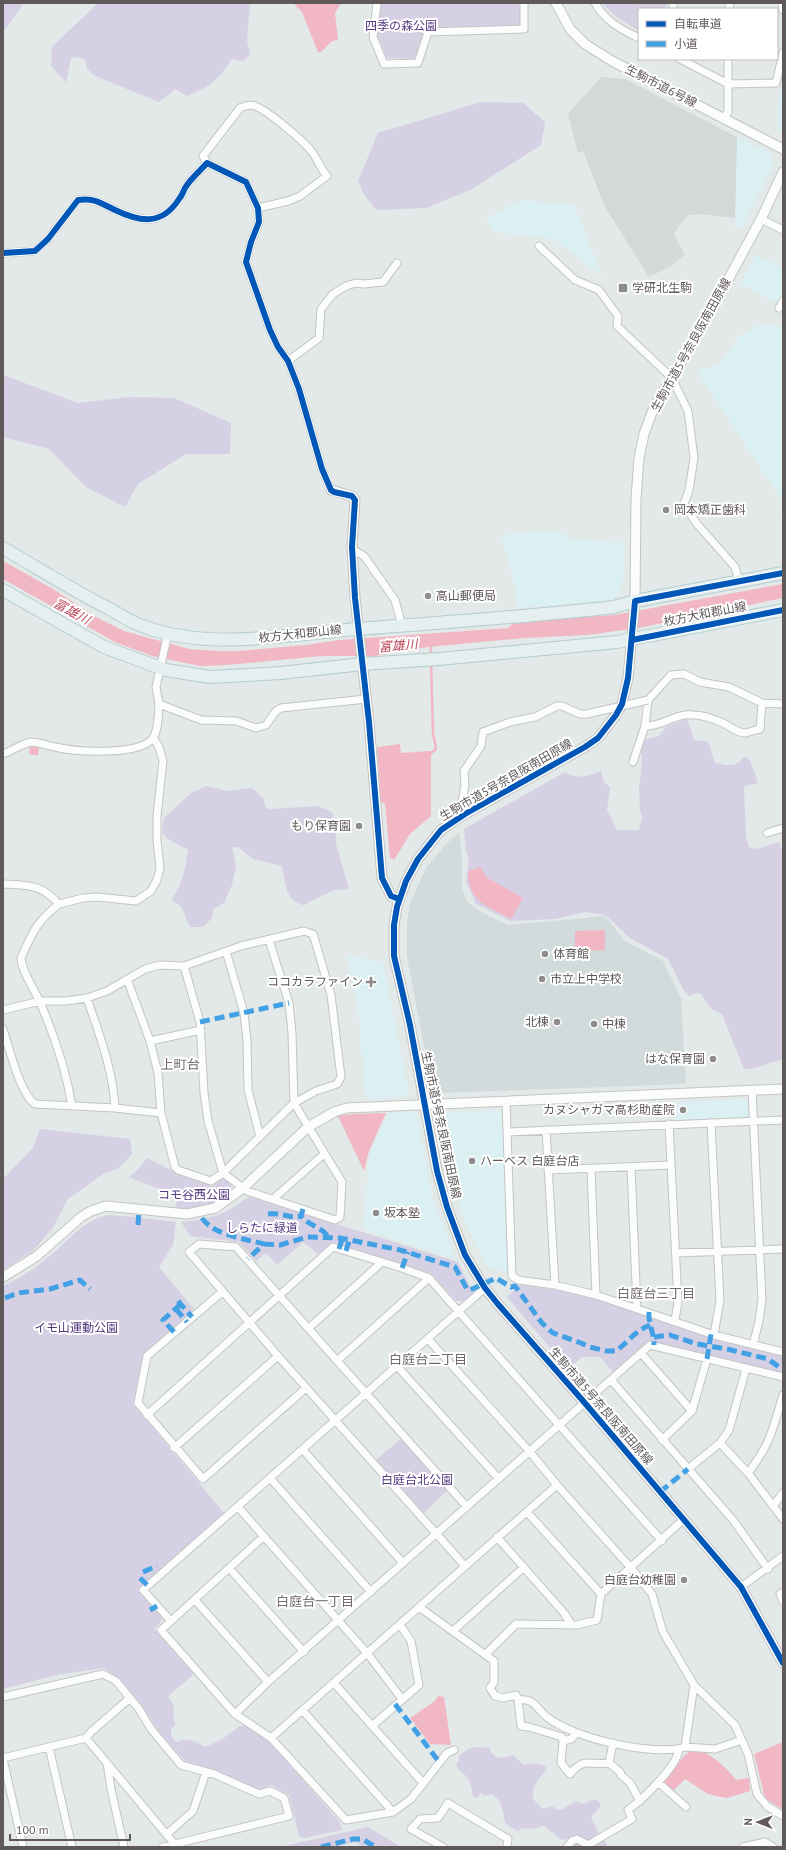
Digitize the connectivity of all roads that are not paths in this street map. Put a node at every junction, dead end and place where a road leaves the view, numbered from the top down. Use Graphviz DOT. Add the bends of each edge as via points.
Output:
graph roads {
  1 [pos="377,3"];
  2 [pos="524,3"];
  3 [pos="556,3"];
  4 [pos="595,3"];
  5 [pos="782,3"];
  6 [pos="783,10"];
  7 [pos="638,37"];
  8 [pos="783,53"];
  9 [pos="682,60"];
  10 [pos="728,60"];
  11 [pos="728,84"];
  12 [pos="724,118"];
  13 [pos="783,149"];
  14 [pos="207,163"];
  15 [pos="783,172"];
  16 [pos="258,208"];
  17 [pos="761,219"];
  18 [pos="783,230"];
  19 [pos="539,246"];
  20 [pos="3,253"];
  21 [pos="397,262"];
  22 [pos="783,301"];
  23 [pos="779,308"];
  24 [pos="288,361"];
  25 [pos="672,378"];
  26 [pos="331,490"];
  27 [pos="3,548"];
  28 [pos="352,549"];
  29 [pos="783,573"];
  30 [pos="739,581"];
  31 [pos="3,590"];
  32 [pos="635,601"];
  33 [pos="783,610"];
  34 [pos="402,626"];
  35 [pos="358,628"];
  36 [pos="168,633"];
  37 [pos="632,640"];
  38 [pos="362,664"];
  39 [pos="160,667"];
  40 [pos="366,699"];
  41 [pos="648,700"];
  42 [pos="762,703"];
  43 [pos="159,704"];
  44 [pos="783,704"];
  45 [pos="645,726"];
  46 [pos="153,738"];
  47 [pos="3,754"];
  48 [pos="633,762"];
  49 [pos="465,814"];
  50 [pos="783,828"];
  51 [pos="767,833"];
  52 [pos="3,884"];
  53 [pos="399,899"];
  54 [pos="59,904"];
  55 [pos="270,940"];
  56 [pos="226,951"];
  57 [pos="184,966"];
  58 [pos="127,979"];
  59 [pos="87,998"];
  60 [pos="40,1001"];
  61 [pos="3,1010"];
  62 [pos="3,1029"];
  63 [pos="201,1030"];
  64 [pos="150,1041"];
  65 [pos="783,1089"];
  66 [pos="752,1090"];
  67 [pos="506,1101"];
  68 [pos="294,1103"];
  69 [pos="425,1105"];
  70 [pos="72,1106"];
  71 [pos="115,1108"];
  72 [pos="161,1113"];
  73 [pos="783,1120"];
  74 [pos="754,1121"];
  75 [pos="711,1123"];
  76 [pos="669,1124"];
  77 [pos="308,1127"];
  78 [pos="546,1130"];
  79 [pos="507,1132"];
  80 [pos="260,1137"];
  81 [pos="324,1154"];
  82 [pos="671,1165"];
  83 [pos="632,1167"];
  84 [pos="591,1169"];
  85 [pos="548,1170"];
  86 [pos="223,1173"];
  87 [pos="243,1188"];
  88 [pos="273,1199"];
  89 [pos="760,1249"];
  90 [pos="783,1249"];
  91 [pos="717,1251"];
  92 [pos="676,1253"];
  93 [pos="382,1262"];
  94 [pos="3,1277"];
  95 [pos="430,1278"];
  96 [pos="555,1285"];
  97 [pos="485,1288"];
  98 [pos="222,1292"];
  99 [pos="596,1295"];
  100 [pos="280,1296"];
  101 [pos="638,1308"];
  102 [pos="458,1310"];
  103 [pos="675,1320"];
  104 [pos="249,1323"];
  105 [pos="309,1328"];
  106 [pos="714,1335"];
  107 [pos="428,1339"];
  108 [pos="753,1345"];
  109 [pos="783,1352"];
  110 [pos="641,1353"];
  111 [pos="278,1356"];
  112 [pos="707,1359"];
  113 [pos="338,1360"];
  114 [pos="397,1366"];
  115 [pos="746,1369"];
  116 [pos="783,1377"];
  117 [pos="611,1380"];
  118 [pos="306,1388"];
  119 [pos="366,1394"];
  120 [pos="783,1395"];
  121 [pos="584,1402"];
  122 [pos="692,1411"];
  123 [pos="147,1415"];
  124 [pos="335,1421"];
  125 [pos="560,1426"];
  126 [pos="662,1440"];
  127 [pos="720,1443"];
  128 [pos="174,1448"];
  129 [pos="303,1450"];
  130 [pos="530,1452"];
  131 [pos="688,1469"];
  132 [pos="748,1473"];
  133 [pos="270,1478"];
  134 [pos="499,1479"];
  135 [pos="557,1485"];
  136 [pos="783,1493"];
  137 [pos="773,1506"];
  138 [pos="238,1507"];
  139 [pos="467,1507"];
  140 [pos="527,1512"];
  141 [pos="684,1519"];
  142 [pos="783,1519"];
  143 [pos="436,1535"];
  144 [pos="263,1536"];
  145 [pos="497,1537"];
  146 [pos="662,1541"];
  147 [pos="783,1556"];
  148 [pos="403,1563"];
  149 [pos="465,1566"];
  150 [pos="524,1567"];
  151 [pos="631,1568"];
  152 [pos="230,1569"];
  153 [pos="768,1569"];
  154 [pos="741,1587"];
  155 [pos="371,1592"];
  156 [pos="783,1592"];
  157 [pos="601,1594"];
  158 [pos="195,1600"];
  159 [pos="783,1600"];
  160 [pos="419,1607"];
  161 [pos="171,1621"];
  162 [pos="338,1621"];
  163 [pos="571,1624"];
  164 [pos="400,1625"];
  165 [pos="452,1631"];
  166 [pos="304,1652"];
  167 [pos="366,1653"];
  168 [pos="486,1654"];
  169 [pos="783,1663"];
  170 [pos="268,1682"];
  171 [pos="334,1682"];
  172 [pos="694,1685"];
  173 [pos="3,1697"];
  174 [pos="130,1698"];
  175 [pos="402,1699"];
  176 [pos="518,1700"];
  177 [pos="303,1711"];
  178 [pos="235,1714"];
  179 [pos="372,1726"];
  180 [pos="577,1733"];
  181 [pos="86,1738"];
  182 [pos="271,1738"];
  183 [pos="742,1740"];
  184 [pos="563,1741"];
  185 [pos="613,1743"];
  186 [pos="49,1747"];
  187 [pos="682,1748"];
  188 [pos="454,1750"];
  189 [pos="3,1758"];
  190 [pos="106,1762"];
  191 [pos="609,1763"];
  192 [pos="206,1772"];
  193 [pos="423,1782"];
  194 [pos="658,1782"];
  195 [pos="640,1801"];
  196 [pos="686,1807"];
  197 [pos="393,1812"];
  198 [pos="783,1816"];
  199 [pos="167,1834"];
  200 [pos="176,1846"];
  201 [pos="22,1847"];
  202 [pos="72,1847"];
  203 [pos="124,1847"];
  204 [pos="163,1847"];
  205 [pos="443,1847"];
  206 [pos="507,1847"];
  207 [pos="567,1847"];
  208 [pos="743,1847"];
  209 [pos="773,1847"];
  1 -- 2 [label="street" via="373,37 384,64 418,63 428,32 524,29"];
  3 -- 12 [label="street, 生駒市道6号線" via="570,29 585,44 612,61"];
  4 -- 7 [label="street" via="601,13 615,25"];
  5 -- 6 [label="street"];
  8 -- 11 [label="street" via="776,83"];
  9 -- 11 [label="street"];
  10 -- 11 [label="street"];
  11 -- 12 [label="street" via="728,112"];
  12 -- 13 [label="street, 生駒市道6号線"];
  14 -- 16 [label="street" via="246,182"];
  14 -- 16 [label="street" via="203,156 240,108 254,106 291,131 313,153 327,176 300,196"];
  14 -- 20 [label="street" via="185,188 173,207 159,218 152,220 129,217 90,198 78,200 48,239 34,251"];
  15 -- 17 [label="street, 生駒市道5号奈良阪南田原線"];
  16 -- 24 [label="street" via="259,222 246,262 270,330"];
  17 -- 18 [label="street"];
  17 -- 25 [label="street, 生駒市道5号奈良阪南田原線"];
  19 -- 25 [label="street" via="575,280 599,290 618,316 617,326"];
  21 -- 24 [label="street" via="383,282 356,282 333,294 321,309 319,338"];
  22 -- 23 [label="street"];
  24 -- 26 [label="street"];
  25 -- 30 [label="street" via="688,411 694,458 684,504 697,524 735,567"];
  25 -- 32 [label="street, 生駒市道5号奈良阪南田原線" via="654,407 639,458"];
  26 -- 28 [label="street" via="352,496 355,500"];
  27 -- 36 [label="main road, 枚方大和郡山線" via="144,627"];
  28 -- 34 [label="street" via="364,556 395,600"];
  28 -- 35 [label="street"];
  29 -- 30 [label="main road, 枚方大和郡山線"];
  30 -- 32 [label="main road, 枚方大和郡山線"];
  31 -- 39 [label="main road, 枚方大和郡山線" via="104,647"];
  32 -- 34 [label="main road, 枚方大和郡山線" via="614,607 568,612"];
  32 -- 37 [label="street, 生駒市道5号奈良阪南田原線"];
  33 -- 37 [label="main road, 枚方大和郡山線"];
  34 -- 35 [label="main road, 枚方大和郡山線"];
  35 -- 36 [label="main road, 枚方大和郡山線" via="234,640 210,640"];
  35 -- 38 [label="street"];
  36 -- 39 [label="street"];
  37 -- 38 [label="main road, 枚方大和郡山線"];
  37 -- 49 [label="street, 生駒市道5号奈良阪南田原線" via="622,704 598,738"];
  38 -- 39 [label="main road, 枚方大和郡山線" via="281,673 210,677"];
  38 -- 40 [label="street"];
  39 -- 43 [label="street" via="156,687"];
  40 -- 43 [label="street" via="281,708 266,725 256,728 236,721 201,720"];
  40 -- 53 [label="street" via="382,878 391,896"];
  41 -- 42 [label="street" via="671,675 684,674 700,682 729,686"];
  41 -- 45 [label="street"];
  41 -- 49 [label="street, bridge" via="587,714 557,706 535,717 510,722 483,732 481,746 464,771 462,802"];
  42 -- 44 [label="street"];
  42 -- 45 [label="street" via="760,729 745,733 723,723 687,714 653,727"];
  43 -- 46 [label="street"];
  45 -- 48 [label="street"];
  46 -- 47 [label="street" via="141,747 108,752 56,748 30,742"];
  46 -- 54 [label="street" via="163,761 157,816 160,868 151,891 136,901 97,897"];
  49 -- 53 [label="street, 生駒市道5号奈良阪南田原線" via="441,830 430,842 415,864"];
  50 -- 51 [label="street"];
  52 -- 54 [label="street" via="27,885 45,891"];
  53 -- 69 [label="street, 生駒市道5号奈良阪南田原線" via="394,925 394,956"];
  54 -- 60 [label="street" via="43,916 21,958"];
  55 -- 56 [label="street"];
  55 -- 68 [label="street" via="289,1004"];
  55 -- 68 [label="street" via="304,931 313,934 331,995 341,1077 337,1084 316,1091"];
  56 -- 57 [label="street"];
  56 -- 80 [label="street" via="244,1014 248,1090"];
  57 -- 58 [label="street" via="160,965 145,969"];
  57 -- 63 [label="street"];
  58 -- 59 [label="street" via="107,991"];
  58 -- 64 [label="street"];
  59 -- 60 [label="street"];
  59 -- 71 [label="street" via="108,1061"];
  60 -- 61 [label="street"];
  60 -- 70 [label="street" via="61,1060"];
  62 -- 70 [label="street" via="23,1089 30,1101 42,1105"];
  63 -- 64 [label="street"];
  63 -- 86 [label="street" via="208,1121"];
  64 -- 72 [label="street" via="158,1072"];
  65 -- 66 [label="street"];
  66 -- 67 [label="street"];
  66 -- 74 [label="street"];
  67 -- 69 [label="street"];
  67 -- 79 [label="street"];
  68 -- 77 [label="street"];
  68 -- 80 [label="street"];
  69 -- 77 [label="street" via="347,1108 334,1112"];
  69 -- 97 [label="street, 生駒市道5号奈良阪南田原線" via="437,1171 447,1207 465,1255"];
  70 -- 71 [label="street"];
  71 -- 72 [label="street"];
  72 -- 86 [label="street" via="175,1167 178,1170 211,1181"];
  73 -- 74 [label="street"];
  74 -- 75 [label="street"];
  74 -- 89 [label="street"];
  75 -- 76 [label="street"];
  75 -- 91 [label="street"];
  76 -- 78 [label="street"];
  76 -- 82 [label="street"];
  77 -- 81 [label="street"];
  77 -- 87 [label="street"];
  78 -- 79 [label="street"];
  78 -- 85 [label="street"];
  79 -- 96 [label="street" via="512,1276 518,1280"];
  80 -- 86 [label="street"];
  81 -- 88 [label="street"];
  81 -- 88 [label="street" via="342,1182 340,1217 334,1220"];
  82 -- 83 [label="street"];
  82 -- 92 [label="street"];
  83 -- 84 [label="street"];
  83 -- 101 [label="street"];
  84 -- 85 [label="street"];
  84 -- 99 [label="street"];
  85 -- 96 [label="street"];
  86 -- 87 [label="street"];
  87 -- 88 [label="street"];
  87 -- 94 [label="street" via="215,1208 187,1214 106,1206 91,1210 37,1256"];
  89 -- 90 [label="street"];
  89 -- 91 [label="street"];
  89 -- 108 [label="street" via="762,1299"];
  91 -- 92 [label="street"];
  91 -- 106 [label="street" via="720,1300"];
  92 -- 103 [label="street" via="678,1302"];
  93 -- 95 [label="street"];
  93 -- 100 [label="street" via="333,1247"];
  93 -- 105 [label="street"];
  95 -- 102 [label="street"];
  95 -- 113 [label="street"];
  96 -- 99 [label="street"];
  97 -- 102 [label="street"];
  97 -- 121 [label="street, 生駒市道5号奈良阪南田原線"];
  98 -- 100 [label="street" via="189,1252 199,1244 236,1247"];
  98 -- 104 [label="street"];
  98 -- 123 [label="street" via="147,1356 138,1403"];
  99 -- 101 [label="street"];
  100 -- 104 [label="street"];
  100 -- 105 [label="street"];
  101 -- 103 [label="street"];
  102 -- 107 [label="street"];
  102 -- 125 [label="street"];
  103 -- 106 [label="street"];
  104 -- 111 [label="street"];
  104 -- 123 [label="street"];
  105 -- 113 [label="street"];
  106 -- 108 [label="street"];
  107 -- 114 [label="street"];
  107 -- 130 [label="street"];
  108 -- 109 [label="street"];
  110 -- 112 [label="street" via="650,1345 654,1345"];
  110 -- 117 [label="street"];
  110 -- 122 [label="street"];
  111 -- 118 [label="street"];
  111 -- 128 [label="street"];
  112 -- 115 [label="street"];
  112 -- 122 [label="street"];
  113 -- 119 [label="street"];
  114 -- 119 [label="street"];
  114 -- 134 [label="street"];
  115 -- 116 [label="street"];
  115 -- 127 [label="street" via="730,1430"];
  117 -- 121 [label="street"];
  117 -- 126 [label="street"];
  118 -- 124 [label="street"];
  118 -- 128 [label="street" via="202,1479"];
  119 -- 124 [label="street"];
  119 -- 139 [label="street"];
  120 -- 132 [label="street" via="771,1437"];
  121 -- 125 [label="street"];
  121 -- 141 [label="street, 生駒市道5号奈良阪南田原線"];
  122 -- 126 [label="street"];
  123 -- 128 [label="street"];
  124 -- 129 [label="street"];
  124 -- 143 [label="street"];
  125 -- 130 [label="street"];
  125 -- 146 [label="street"];
  126 -- 131 [label="street"];
  127 -- 131 [label="street"];
  127 -- 132 [label="street"];
  129 -- 133 [label="street"];
  129 -- 148 [label="street"];
  130 -- 134 [label="street"];
  130 -- 135 [label="street"];
  131 -- 153 [label="street" via="733,1520"];
  132 -- 137 [label="street"];
  133 -- 138 [label="street"];
  133 -- 155 [label="street"];
  134 -- 139 [label="street"];
  135 -- 140 [label="street"];
  135 -- 151 [label="street"];
  136 -- 137 [label="street"];
  137 -- 142 [label="street"];
  138 -- 144 [label="street"];
  138 -- 161 [label="street" via="143,1590"];
  139 -- 143 [label="street"];
  140 -- 145 [label="street"];
  140 -- 157 [label="street"];
  141 -- 146 [label="street"];
  141 -- 154 [label="street, 生駒市道5号奈良阪南田原線"];
  143 -- 148 [label="street"];
  143 -- 149 [label="street"];
  144 -- 152 [label="street"];
  144 -- 162 [label="street"];
  145 -- 149 [label="street"];
  145 -- 150 [label="street"];
  146 -- 151 [label="street"];
  147 -- 153 [label="street"];
  148 -- 155 [label="street"];
  149 -- 160 [label="street"];
  150 -- 163 [label="street"];
  150 -- 165 [label="street"];
  151 -- 157 [label="street"];
  151 -- 172 [label="street" via="652,1594 662,1632"];
  152 -- 158 [label="street"];
  152 -- 166 [label="street"];
  153 -- 154 [label="street"];
  154 -- 169 [label="street, 生駒市道5号奈良阪南田原線"];
  155 -- 162 [label="street"];
  156 -- 159 [label="street" via="780,1594"];
  157 -- 163 [label="street" via="598,1620"];
  158 -- 161 [label="street"];
  158 -- 170 [label="street"];
  160 -- 164 [label="street"];
  160 -- 165 [label="street"];
  161 -- 178 [label="street" via="161,1630"];
  162 -- 166 [label="street"];
  162 -- 167 [label="street"];
  163 -- 168 [label="street" via="516,1624"];
  164 -- 167 [label="street"];
  164 -- 175 [label="street" via="411,1641 419,1685"];
  165 -- 168 [label="street"];
  166 -- 170 [label="street"];
  167 -- 171 [label="street"];
  167 -- 175 [label="street"];
  168 -- 176 [label="street" via="494,1660 494,1682 490,1688 495,1696 503,1698 516,1695"];
  170 -- 178 [label="street"];
  171 -- 177 [label="street"];
  171 -- 179 [label="street"];
  172 -- 183 [label="street" via="735,1725"];
  172 -- 187 [label="street"];
  173 -- 174 [label="street" via="103,1674 116,1681"];
  174 -- 181 [label="street"];
  174 -- 192 [label="street" via="140,1709 151,1729 181,1765"];
  175 -- 179 [label="street"];
  176 -- 180 [label="street" via="534,1702 547,1718"];
  176 -- 184 [label="street" via="522,1726 562,1737"];
  177 -- 182 [label="street"];
  177 -- 197 [label="street"];
  178 -- 182 [label="street"];
  179 -- 193 [label="street"];
  180 -- 184 [label="street" via="571,1739"];
  180 -- 185 [label="street" via="587,1738"];
  181 -- 186 [label="street"];
  181 -- 190 [label="street"];
  182 -- 197 [label="street" via="346,1820"];
  183 -- 187 [label="street" via="715,1749"];
  183 -- 198 [label="street" via="748,1754 757,1794 767,1806"];
  184 -- 191 [label="street" via="561,1763 570,1774 578,1764 585,1762"];
  185 -- 187 [label="street" via="654,1750"];
  185 -- 191 [label="street"];
  186 -- 189 [label="street"];
  186 -- 202 [label="street"];
  187 -- 194 [label="street"];
  188 -- 193 [label="street" via="447,1753"];
  189 -- 201 [label="street"];
  190 -- 199 [label="street"];
  190 -- 203 [label="street"];
  191 -- 195 [label="street" via="630,1783"];
  192 -- 199 [label="street" via="193,1811"];
  192 -- 200 [label="street" via="259,1794 270,1791 284,1798 289,1816"];
  193 -- 197 [label="street" via="411,1799"];
  194 -- 195 [label="street"];
  194 -- 196 [label="street"];
  195 -- 207 [label="street" via="628,1810 632,1819 588,1844 576,1838"];
  199 -- 200 [label="street"];
  200 -- 204 [label="street"];
  205 -- 206 [label="street" via="411,1829 420,1819 438,1818 448,1803 508,1839"];
  208 -- 209 [label="street" via="765,1842"];
}
